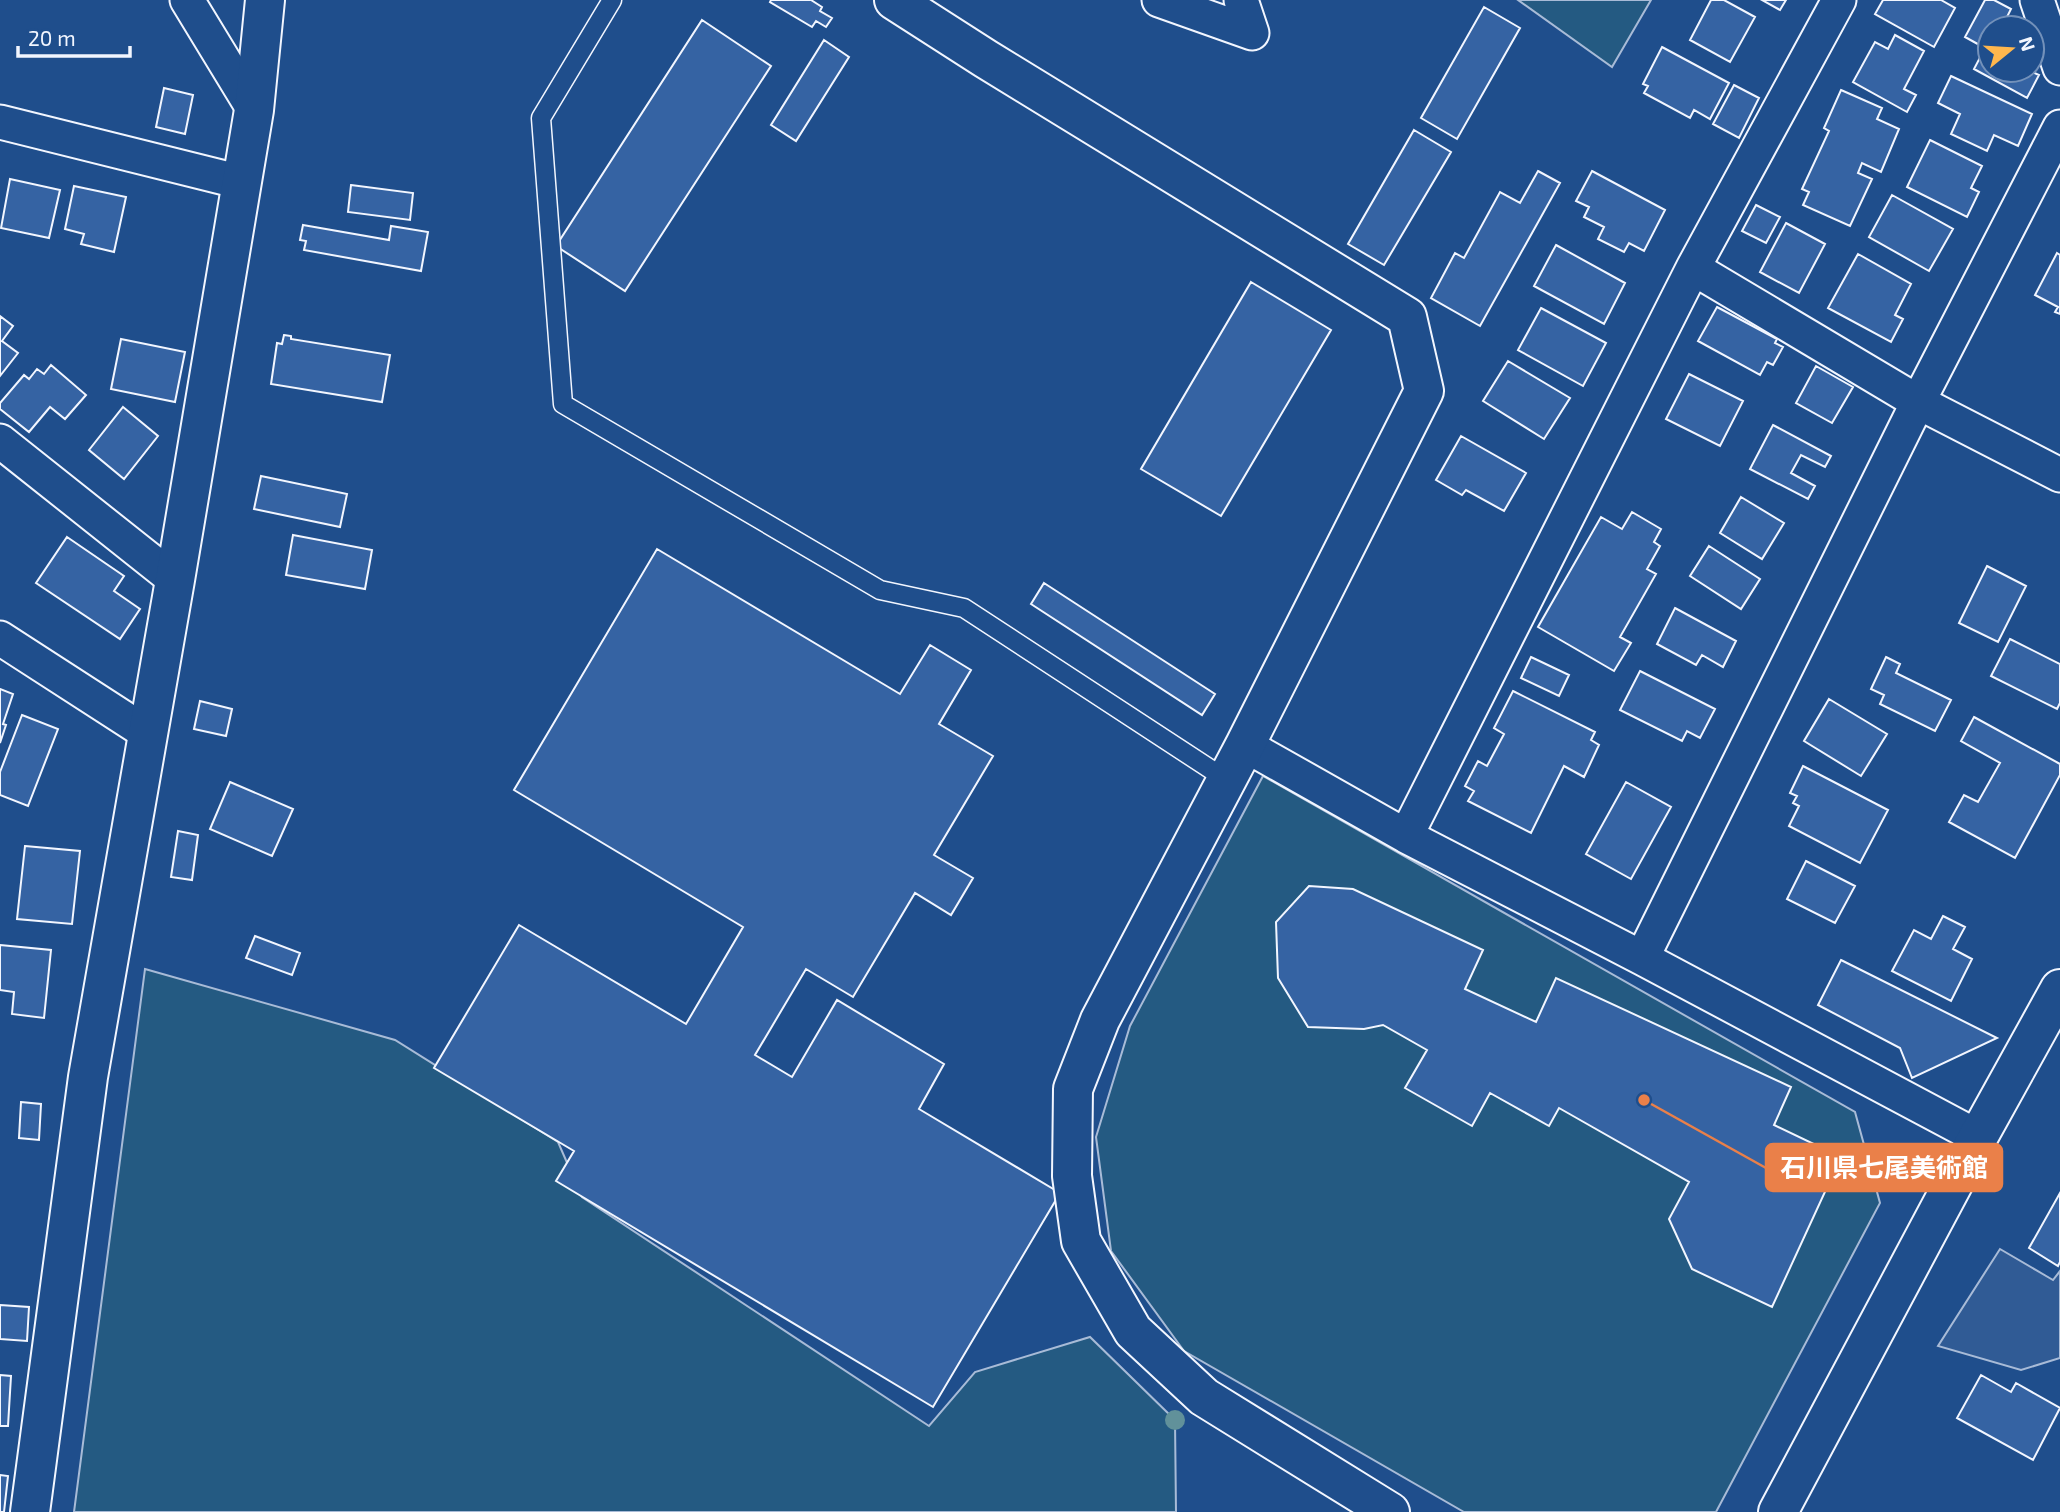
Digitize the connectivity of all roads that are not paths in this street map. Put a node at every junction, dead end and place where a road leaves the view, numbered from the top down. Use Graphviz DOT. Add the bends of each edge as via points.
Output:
graph roads {
  1 [pos="187,0"];
  2 [pos="265,0"];
  3 [pos="612,0"];
  4 [pos="894,0"];
  5 [pos="1159,0"];
  6 [pos="1241,0"];
  7 [pos="1839,0"];
  8 [pos="2037,0"];
  9 [pos="2060,68"];
  10 [pos="254,110"];
  11 [pos="0,121"];
  12 [pos="2060,127"];
  13 [pos="241,182"];
  14 [pos="1693,268"];
  15 [pos="1917,402"];
  16 [pos="0,441"];
  17 [pos="2060,475"];
  18 [pos="176,580"];
  19 [pos="0,638"];
  20 [pos="147,733"];
  21 [pos="1245,745"];
  22 [pos="1227,780"];
  23 [pos="1406,836"];
  24 [pos="1642,958"];
  25 [pos="2060,989"];
  26 [pos="1978,1137"];
  27 [pos="30,1512"];
  28 [pos="1390,1512"];
  29 [pos="1778,1512"];
  1 -- 10 [label="street"];
  2 -- 10 [label="street"];
  3 -- 22 [label="lane" via="541,118 563,404 880,590 964,608"];
  4 -- 21 [label="street" via="1407,317 1424,391"];
  5 -- 6 [label="street" via="1252,33"];
  7 -- 14 [label="street"];
  8 -- 9 [label="street"];
  10 -- 13 [label="street"];
  11 -- 13 [label="street"];
  12 -- 15 [label="street"];
  13 -- 18 [label="street"];
  14 -- 15 [label="street"];
  14 -- 23 [label="street"];
  15 -- 17 [label="street"];
  15 -- 24 [label="street"];
  16 -- 18 [label="street"];
  18 -- 20 [label="street"];
  19 -- 20 [label="street"];
  20 -- 27 [label="street" via="88,1077"];
  21 -- 22 [label="street"];
  21 -- 23 [label="street"];
  22 -- 28 [label="street" via="1100,1020 1073,1089 1072,1176 1081,1241 1133,1331 1204,1397"];
  23 -- 24 [label="street"];
  24 -- 26 [label="street"];
  25 -- 26 [label="street"];
  26 -- 29 [label="street"];
}
